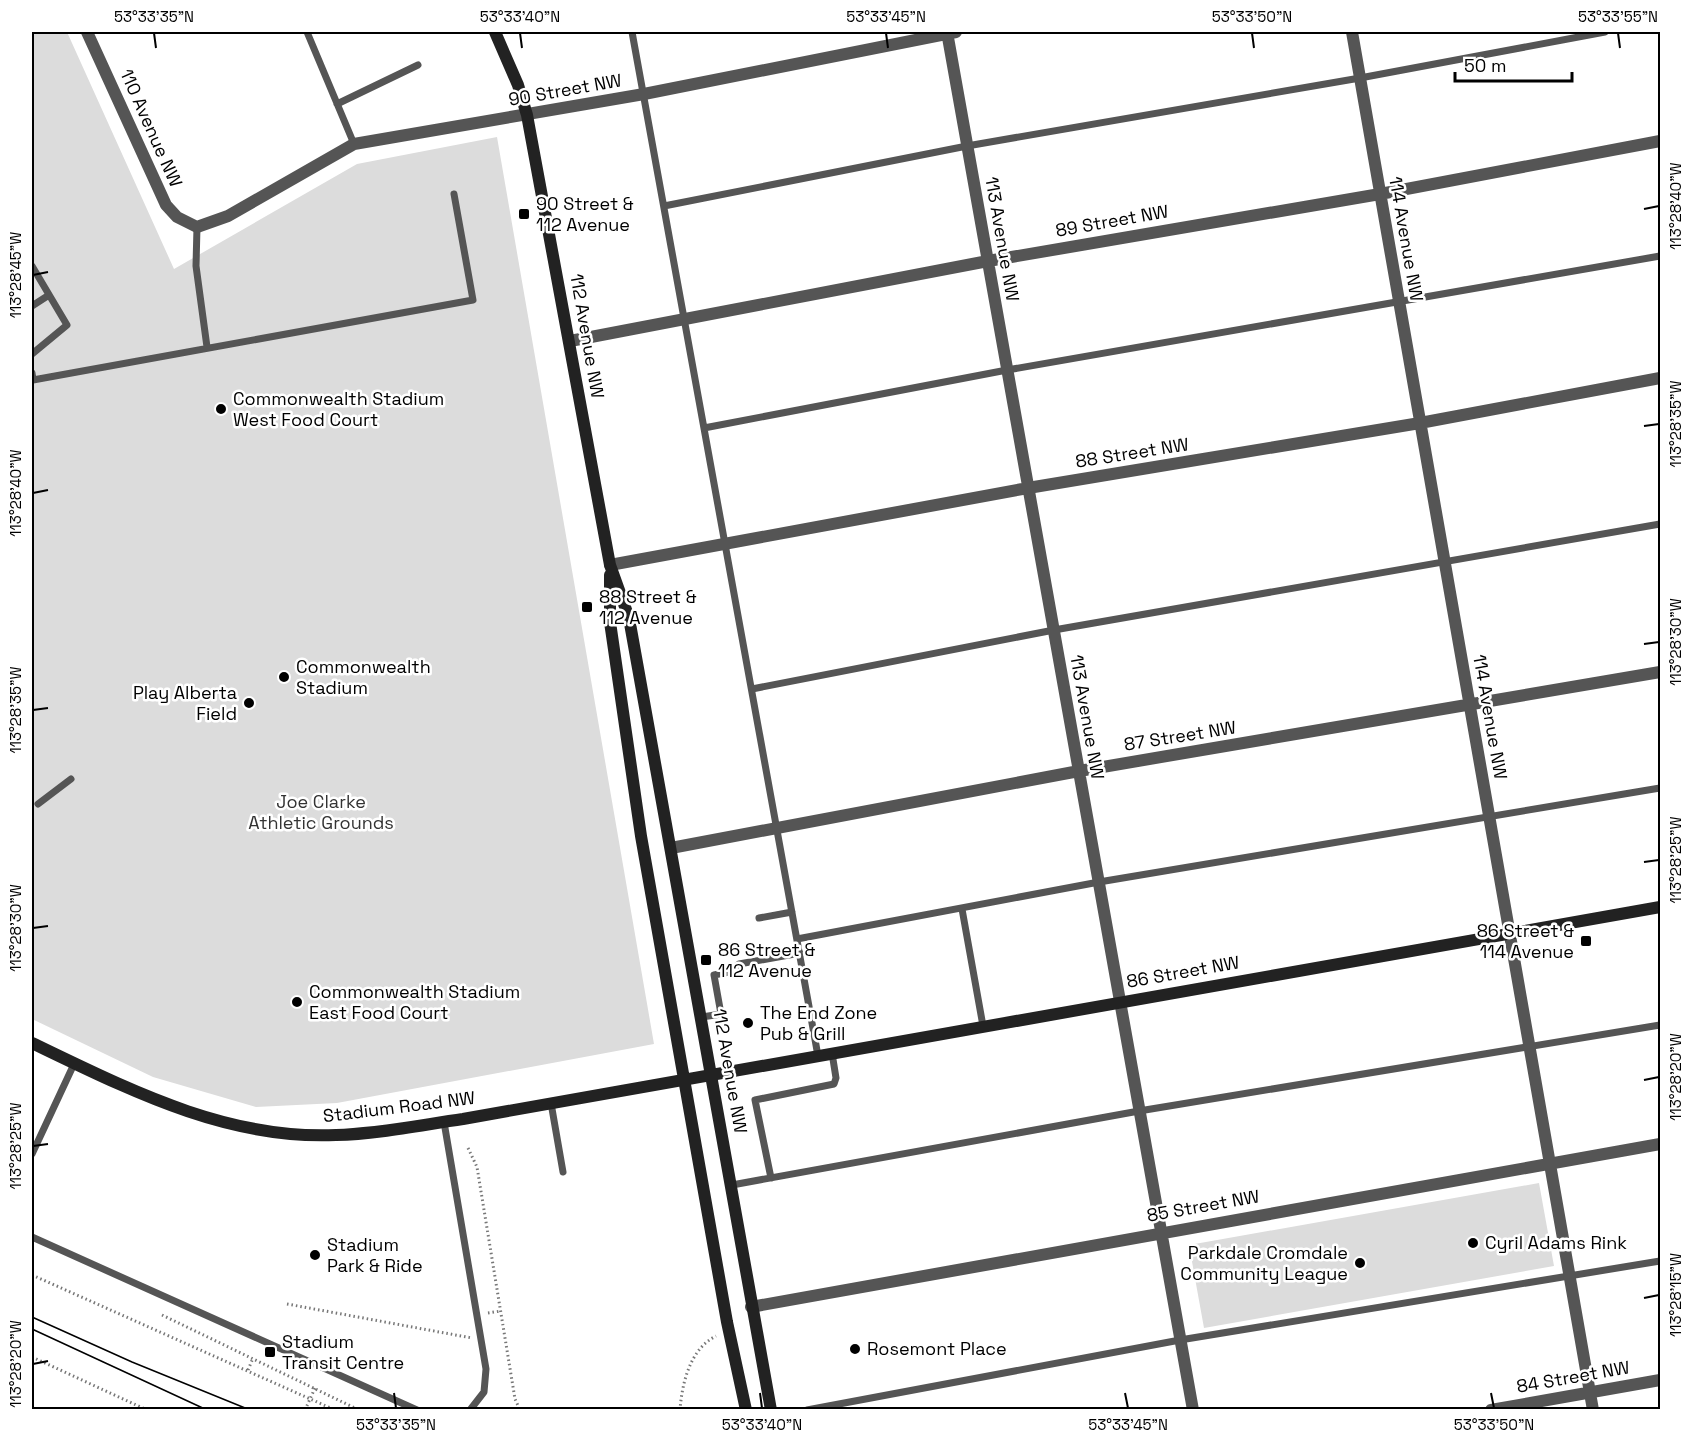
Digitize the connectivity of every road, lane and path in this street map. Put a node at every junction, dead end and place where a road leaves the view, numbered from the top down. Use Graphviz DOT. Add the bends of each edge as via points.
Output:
graph roads {
  1 [pos="87,32"];
  2 [pos="307,32"];
  3 [pos="495,32"];
  4 [pos="632,32"];
  5 [pos="950,32"];
  6 [pos="1352,32"];
  7 [pos="1605,32"];
  8 [pos="418,65"];
  9 [pos="1360,78"];
  10 [pos="644,94"];
  11 [pos="338,104"];
  12 [pos="527,115"];
  13 [pos="1660,141"];
  14 [pos="354,144"];
  15 [pos="967,146"];
  16 [pos="454,194"];
  17 [pos="1380,194"];
  18 [pos="664,206"];
  19 [pos="197,227"];
  20 [pos="1660,256"];
  21 [pos="988,261"];
  22 [pos="32,266"];
  23 [pos="49,295"];
  24 [pos="1399,303"];
  25 [pos="32,306"];
  26 [pos="685,320"];
  27 [pos="570,341"];
  28 [pos="207,347"];
  29 [pos="32,354"];
  30 [pos="1007,369"];
  31 [pos="32,373"];
  32 [pos="1660,378"];
  33 [pos="1420,423"];
  34 [pos="704,428"];
  35 [pos="1028,488"];
  36 [pos="1660,524"];
  37 [pos="726,545"];
  38 [pos="1445,564"];
  39 [pos="610,565"];
  40 [pos="1054,630"];
  41 [pos="1660,672"];
  42 [pos="752,689"];
  43 [pos="1470,706"];
  44 [pos="1079,771"];
  45 [pos="70,779"];
  46 [pos="1660,788"];
  47 [pos="38,804"];
  48 [pos="1490,818"];
  49 [pos="777,829"];
  50 [pos="671,848"];
  51 [pos="1098,882"];
  52 [pos="1660,907"];
  53 [pos="962,909"];
  54 [pos="792,912"];
  55 [pos="759,918"];
  56 [pos="1510,934"];
  57 [pos="797,939"];
  58 [pos="800,952"];
  59 [pos="1119,1001"];
  60 [pos="702,1017"];
  61 [pos="1660,1025"];
  62 [pos="983,1026"];
  63 [pos="32,1043"];
  64 [pos="1530,1049"];
  65 [pos="832,1053"];
  66 [pos="818,1056"];
  67 [pos="74,1064"];
  68 [pos="712,1074"];
  69 [pos="684,1079"];
  70 [pos="458,1094"];
  71 [pos="459,1101"];
  72 [pos="551,1103"];
  73 [pos="1139,1111"];
  74 [pos="444,1122"];
  75 [pos="1660,1144"];
  76 [pos="468,1148"];
  77 [pos="32,1154"];
  78 [pos="1550,1165"];
  79 [pos="563,1172"];
  80 [pos="771,1178"];
  81 [pos="732,1185"];
  82 [pos="1161,1232"];
  83 [pos="32,1237"];
  84 [pos="1660,1262"];
  85 [pos="32,1275"];
  86 [pos="1570,1278"];
  87 [pos="287,1305"];
  88 [pos="752,1307"];
  89 [pos="501,1311"];
  90 [pos="162,1315"];
  91 [pos="487,1320"];
  92 [pos="718,1335"];
  93 [pos="481,1337"];
  94 [pos="1180,1340"];
  95 [pos="32,1358"];
  96 [pos="253,1358"];
  97 [pos="248,1370"];
  98 [pos="1660,1380"];
  99 [pos="315,1388"];
  100 [pos="1590,1393"];
  101 [pos="310,1399"];
  102 [pos="516,1401"];
  103 [pos="147,1410"];
  104 [pos="305,1410"];
  105 [pos="336,1410"];
  106 [pos="360,1410"];
  107 [pos="417,1410"];
  108 [pos="470,1410"];
  109 [pos="516,1410"];
  110 [pos="520,1410"];
  111 [pos="680,1410"];
  112 [pos="746,1410"];
  113 [pos="771,1410"];
  114 [pos="807,1410"];
  115 [pos="1192,1410"];
  116 [pos="1491,1410"];
  117 [pos="1593,1410"];
  1 -- 19 [label="street, 110 Avenue NW" via="166,205 177,217"];
  2 -- 11 [label="lane"];
  3 -- 12 [label="main road, 112 Avenue NW"];
  4 -- 10 [label="lane"];
  5 -- 10 [label="street, 90 Street NW"];
  5 -- 15 [label="street, 113 Avenue NW"];
  6 -- 9 [label="street, 114 Avenue NW"];
  7 -- 9 [label="lane"];
  8 -- 11 [label="lane"];
  9 -- 15 [label="lane"];
  9 -- 17 [label="street, 114 Avenue NW"];
  10 -- 12 [label="street, 90 Street NW"];
  10 -- 18 [label="lane"];
  11 -- 14 [label="lane"];
  12 -- 14 [label="street, 90 Street NW"];
  12 -- 27 [label="main road, 112 Avenue NW"];
  13 -- 17 [label="street, 89 Street NW"];
  14 -- 19 [label="street, 90 Street NW" via="228,216"];
  15 -- 18 [label="lane"];
  15 -- 21 [label="street, 113 Avenue NW"];
  16 -- 28 [label="lane" via="473,300"];
  17 -- 21 [label="street, 89 Street NW"];
  17 -- 24 [label="street, 114 Avenue NW"];
  18 -- 26 [label="lane"];
  19 -- 28 [label="lane" via="196,266"];
  20 -- 24 [label="lane"];
  21 -- 26 [label="street, 89 Street NW"];
  21 -- 30 [label="street, 113 Avenue NW"];
  22 -- 23 [label="lane"];
  23 -- 25 [label="lane"];
  23 -- 29 [label="lane" via="67,325"];
  24 -- 30 [label="lane"];
  24 -- 33 [label="street, 114 Avenue NW"];
  26 -- 27 [label="street, 89 Street NW"];
  26 -- 34 [label="lane"];
  27 -- 39 [label="main road, 112 Avenue NW"];
  28 -- 31 [label="lane" via="33,380"];
  30 -- 34 [label="lane"];
  30 -- 35 [label="street, 113 Avenue NW"];
  32 -- 33 [label="street, 88 Street NW"];
  33 -- 35 [label="street, 88 Street NW"];
  33 -- 38 [label="street, 114 Avenue NW"];
  34 -- 37 [label="lane"];
  35 -- 37 [label="street, 88 Street NW"];
  35 -- 40 [label="street, 113 Avenue NW"];
  36 -- 38 [label="lane"];
  37 -- 39 [label="street, 88 Street NW"];
  37 -- 42 [label="lane"];
  38 -- 40 [label="lane"];
  38 -- 43 [label="street, 114 Avenue NW"];
  39 -- 50 [label="main road, 112 Avenue NW" via="629,618"];
  39 -- 69 [label="main road, 112 Avenue NW" via="610,622 641,836"];
  40 -- 42 [label="lane"];
  40 -- 44 [label="street, 113 Avenue NW"];
  41 -- 43 [label="street, 87 Street NW"];
  42 -- 49 [label="lane"];
  43 -- 44 [label="street, 87 Street NW"];
  43 -- 48 [label="street, 114 Avenue NW"];
  44 -- 49 [label="street, 87 Street NW"];
  44 -- 51 [label="street, 113 Avenue NW"];
  45 -- 47 [label="lane"];
  46 -- 48 [label="lane"];
  48 -- 51 [label="lane"];
  48 -- 56 [label="street, 114 Avenue NW"];
  49 -- 50 [label="street, 87 Street NW"];
  49 -- 54 [label="lane"];
  50 -- 60 [label="main road, 112 Avenue NW"];
  51 -- 53 [label="lane"];
  51 -- 59 [label="street, 113 Avenue NW"];
  52 -- 56 [label="main road, 86 Street NW"];
  53 -- 57 [label="lane"];
  53 -- 62 [label="lane"];
  54 -- 55 [label="lane"];
  54 -- 57 [label="lane"];
  56 -- 59 [label="main road, 86 Street NW"];
  56 -- 64 [label="street, 114 Avenue NW"];
  57 -- 58 [label="lane"];
  58 -- 60 [label="lane" via="739,964 729,972 714,975 721,1014"];
  58 -- 66 [label="lane"];
  59 -- 62 [label="main road, 86 Street NW"];
  59 -- 73 [label="street, 113 Avenue NW"];
  60 -- 68 [label="main road, 112 Avenue NW"];
  61 -- 64 [label="lane"];
  62 -- 65 [label="main road, 86 Street NW"];
  63 -- 67 [label="main road, Stadium Road NW"];
  64 -- 73 [label="lane"];
  64 -- 78 [label="street, 114 Avenue NW"];
  65 -- 66 [label="main road, 86 Street NW"];
  65 -- 80 [label="lane" via="834,1084 755,1100"];
  66 -- 68 [label="main road, 86 Street NW"];
  67 -- 74 [label="main road, Stadium Road NW" via="182,1111 253,1129 334,1136"];
  67 -- 77 [label="lane"];
  68 -- 69 [label="main road, Stadium Road NW"];
  68 -- 81 [label="main road, 112 Avenue NW"];
  69 -- 72 [label="main road, Stadium Road NW"];
  69 -- 112 [label="main road, 112 Avenue NW"];
  70 -- 71 [label="path"];
  72 -- 74 [label="main road, Stadium Road NW"];
  72 -- 79 [label="lane"];
  73 -- 80 [label="lane"];
  73 -- 82 [label="street, 113 Avenue NW"];
  74 -- 93 [label="lane"];
  75 -- 78 [label="street, 85 Street NW"];
  76 -- 89 [label="path" via="477,1167"];
  78 -- 82 [label="street, 85 Street NW"];
  78 -- 86 [label="street, 114 Avenue NW"];
  80 -- 81 [label="lane"];
  81 -- 88 [label="main road, 112 Avenue NW"];
  82 -- 88 [label="street, 85 Street NW"];
  82 -- 94 [label="street, 113 Avenue NW"];
  83 -- 107 [label="lane"];
  84 -- 86 [label="lane"];
  85 -- 97 [label="path"];
  86 -- 94 [label="lane"];
  86 -- 100 [label="street, 114 Avenue NW"];
  87 -- 93 [label="path"];
  88 -- 113 [label="main road, 112 Avenue NW"];
  89 -- 91 [label="path" via="485,1313"];
  89 -- 102 [label="path"];
  90 -- 96 [label="path"];
  92 -- 111 [label="path" via="707,1341 683,1379"];
  93 -- 108 [label="lane" via="487,1380 479,1401"];
  94 -- 114 [label="lane"];
  94 -- 115 [label="street, 113 Avenue NW"];
  95 -- 103 [label="path"];
  96 -- 97 [label="path"];
  96 -- 99 [label="path"];
  97 -- 101 [label="path"];
  98 -- 100 [label="street, 84 Street NW"];
  99 -- 101 [label="path"];
  99 -- 106 [label="path"];
  100 -- 116 [label="street, 84 Street NW"];
  100 -- 117 [label="street, 114 Avenue NW"];
  101 -- 104 [label="path"];
  101 -- 105 [label="path"];
  102 -- 109 [label="path"];
  102 -- 110 [label="path"];
}
